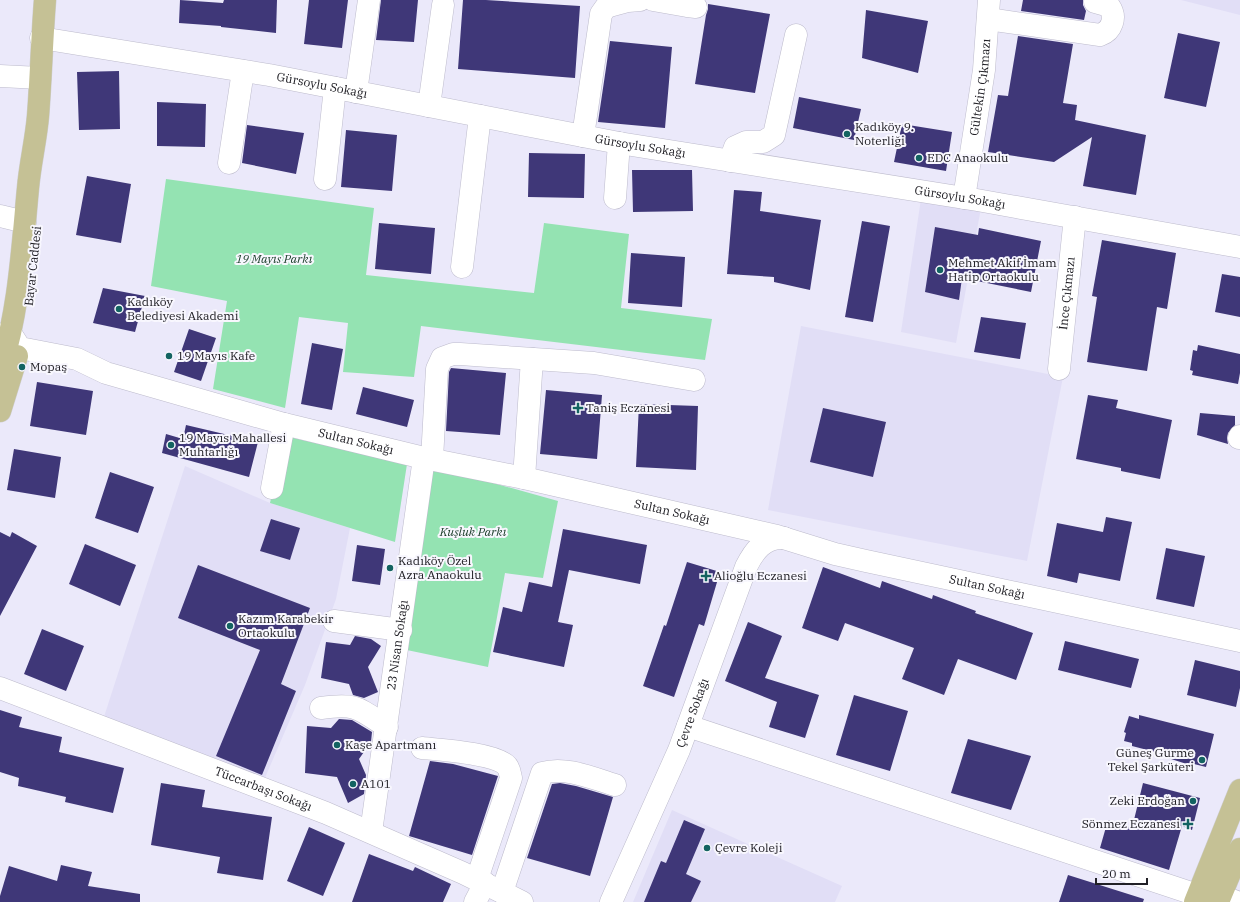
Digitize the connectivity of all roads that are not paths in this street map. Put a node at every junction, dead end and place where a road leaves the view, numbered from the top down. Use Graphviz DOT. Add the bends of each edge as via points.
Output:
graph roads {
  1 [pos="45,0"];
  2 [pos="369,0"];
  3 [pos="640,0"];
  4 [pos="653,0"];
  5 [pos="1096,2"];
  6 [pos="443,5"];
  7 [pos="696,7"];
  8 [pos="989,10"];
  9 [pos="796,35"];
  10 [pos="41,38"];
  11 [pos="243,71"];
  12 [pos="0,76"];
  13 [pos="40,78"];
  14 [pos="345,90"];
  15 [pos="429,106"];
  16 [pos="480,116"];
  17 [pos="38,117"];
  18 [pos="583,136"];
  19 [pos="619,142"];
  20 [pos="730,161"];
  21 [pos="229,163"];
  22 [pos="325,179"];
  23 [pos="615,198"];
  24 [pos="964,198"];
  25 [pos="0,216"];
  26 [pos="1075,217"];
  27 [pos="25,222"];
  28 [pos="1240,247"];
  29 [pos="462,267"];
  30 [pos="10,339"];
  31 [pos="532,359"];
  32 [pos="1059,369"];
  33 [pos="5,373"];
  34 [pos="106,373"];
  35 [pos="694,380"];
  36 [pos="0,411"];
  37 [pos="284,424"];
  38 [pos="428,458"];
  39 [pos="524,478"];
  40 [pos="272,488"];
  41 [pos="734,527"];
  42 [pos="784,538"];
  43 [pos="746,567"];
  44 [pos="334,621"];
  45 [pos="401,630"];
  46 [pos="1240,641"];
  47 [pos="0,688"];
  48 [pos="321,708"];
  49 [pos="688,726"];
  50 [pos="387,727"];
  51 [pos="422,748"];
  52 [pos="615,785"];
  53 [pos="1240,790"];
  54 [pos="371,832"];
  55 [pos="1240,848"];
  56 [pos="488,885"];
  57 [pos="1196,898"];
  58 [pos="1225,900"];
  59 [pos="475,902"];
  60 [pos="522,902"];
  61 [pos="611,902"];
  1 -- 10 [label="main road, Bayar Caddesi"];
  2 -- 14 [label="street"];
  3 -- 18 [label="street" via="606,7 601,14"];
  4 -- 7 [label="street"];
  5 -- 8 [label="street" via="1109,6 1113,16 1111,27 1100,34"];
  6 -- 15 [label="street"];
  8 -- 24 [label="street, Gültekin Çıkmazı" via="981,96"];
  9 -- 20 [label="street" via="774,135 763,142 746,142 735,147"];
  10 -- 11 [label="street, Gürsoylu Sokağı"];
  10 -- 13 [label="main road, Bayar Caddesi"];
  11 -- 14 [label="street, Gürsoylu Sokağı"];
  11 -- 21 [label="street"];
  12 -- 13 [label="street"];
  13 -- 17 [label="main road, Bayar Caddesi"];
  14 -- 15 [label="street, Gürsoylu Sokağı"];
  14 -- 22 [label="street"];
  15 -- 16 [label="street, Gürsoylu Sokağı"];
  16 -- 18 [label="street, Gürsoylu Sokağı"];
  16 -- 29 [label="street"];
  17 -- 27 [label="main road, Bayar Caddesi"];
  17 -- 30 [label="main road, Bayar Caddesi" via="42,174 31,288 25,326"];
  18 -- 19 [label="street, Gürsoylu Sokağı"];
  19 -- 20 [label="street, Gürsoylu Sokağı"];
  19 -- 23 [label="street"];
  20 -- 24 [label="street, Gürsoylu Sokağı"];
  24 -- 26 [label="street, Gürsoylu Sokağı"];
  25 -- 27 [label="street"];
  26 -- 28 [label="street, Gürsoylu Sokağı"];
  26 -- 32 [label="street, İnce Çıkmazı"];
  27 -- 30 [label="main road, Bayar Caddesi"];
  30 -- 33 [label="main road, Bayar Caddesi"];
  30 -- 34 [label="street, Sultan Sokağı" via="77,359"];
  31 -- 35 [label="street" via="594,363"];
  31 -- 38 [label="street, 23 Nisan Sokağı" via="460,354 442,358 437,369"];
  31 -- 39 [label="street"];
  33 -- 34 [label="street, Sultan Sokağı" via="26,363 81,374"];
  33 -- 36 [label="main road, Bayar Caddesi"];
  34 -- 37 [label="street, Sultan Sokağı"];
  37 -- 38 [label="street, Sultan Sokağı"];
  37 -- 40 [label="street"];
  38 -- 39 [label="street, Sultan Sokağı"];
  38 -- 45 [label="street, 23 Nisan Sokağı"];
  39 -- 41 [label="street, Sultan Sokağı"];
  41 -- 42 [label="street, Sultan Sokağı"];
  41 -- 43 [label="street" via="741,533 747,545"];
  42 -- 43 [label="street, Çevre Sokağı" via="773,538 764,543"];
  42 -- 46 [label="street, Sultan Sokağı" via="853,558"];
  43 -- 49 [label="street, Çevre Sokağı"];
  44 -- 45 [label="street"];
  45 -- 50 [label="street, 23 Nisan Sokağı"];
  47 -- 54 [label="street, Tüccarbaşı Sokağı"];
  48 -- 50 [label="street" via="346,705 357,707"];
  49 -- 57 [label="street"];
  49 -- 61 [label="street, Çevre Sokağı"];
  50 -- 54 [label="street, 23 Nisan Sokağı"];
  51 -- 56 [label="street" via="488,757 509,769 511,778"];
  52 -- 56 [label="street" via="564,771 542,774"];
  53 -- 57 [label="main road"];
  54 -- 56 [label="street, Tüccarbaşı Sokağı"];
  55 -- 58 [label="main road"];
  56 -- 59 [label="street"];
  56 -- 60 [label="street, Tüccarbaşı Sokağı"];
}
